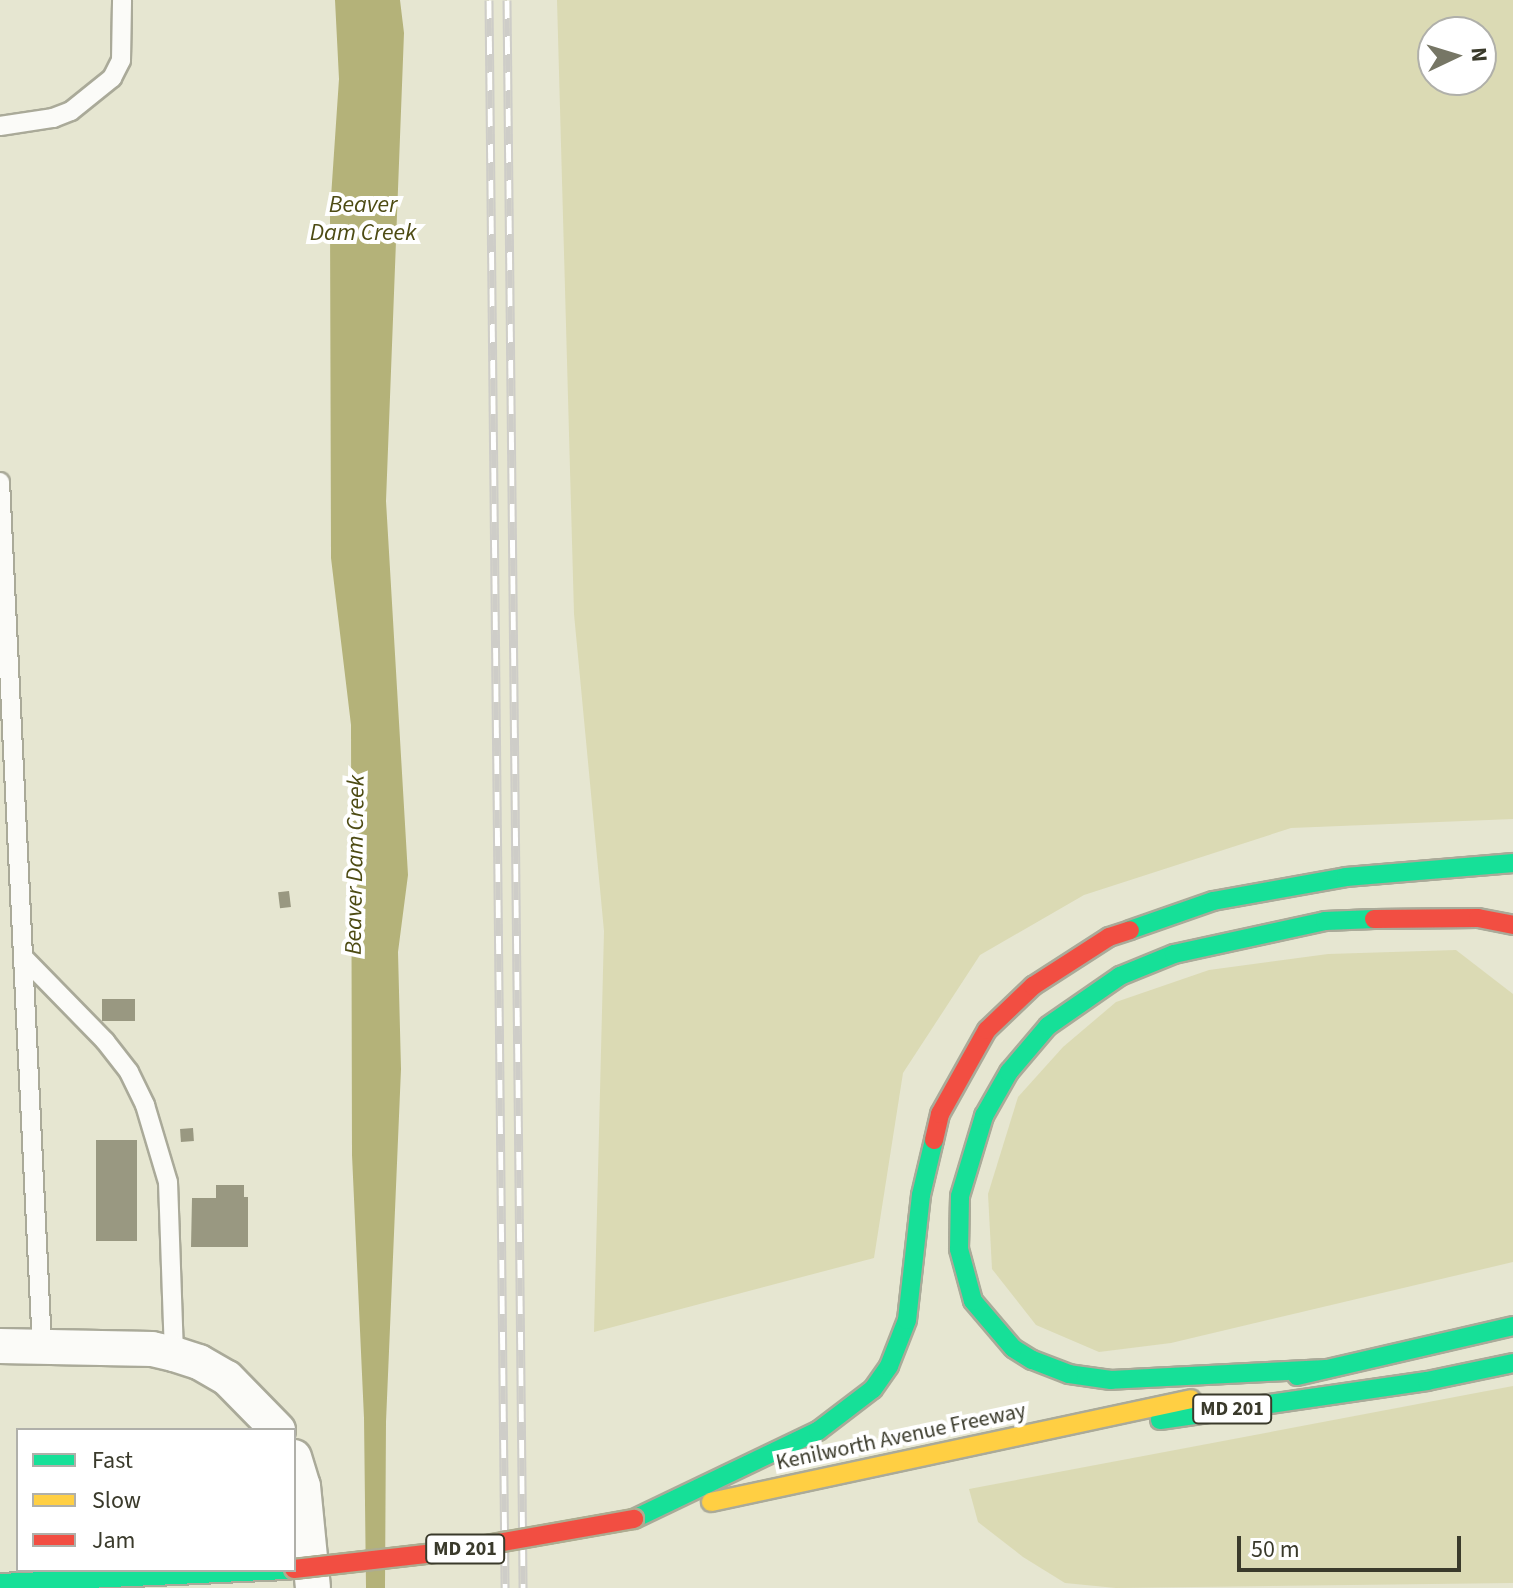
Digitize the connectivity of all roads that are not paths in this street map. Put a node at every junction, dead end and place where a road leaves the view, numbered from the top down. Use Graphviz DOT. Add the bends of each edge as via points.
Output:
graph roads {
  1 [pos="122,0"];
  2 [pos="0,126"];
  3 [pos="0,482"];
  4 [pos="9,816"];
  5 [pos="1513,863"];
  6 [pos="1513,925"];
  7 [pos="25,959"];
  8 [pos="1513,1326"];
  9 [pos="0,1346"];
  10 [pos="42,1346"];
  11 [pos="174,1354"];
  12 [pos="1513,1363"];
  13 [pos="1326,1369"];
  14 [pos="276,1428"];
  15 [pos="950,1451"];
  16 [pos="296,1464"];
  17 [pos="634,1519"];
  18 [pos="296,1569"];
  19 [pos="261,1572"];
  20 [pos="0,1583"];
  21 [pos="313,1588"];
  1 -- 2 [label="lane" via="121,60 112,78 71,111"];
  3 -- 4 [label="lane"];
  4 -- 7 [label="lane"];
  5 -- 17 [label="highway" via="1346,877 1213,901 1109,937 1033,986 987,1030 940,1114 921,1195 907,1320 889,1366 873,1389 818,1431"];
  6 -- 13 [label="highway" via="1427,916 1325,921 1164,958 1093,992 1048,1026 1009,1072 984,1116 960,1196 959,1249 973,1301 1013,1348 1069,1374 1111,1380"];
  7 -- 10 [label="lane"];
  7 -- 11 [label="lane" via="105,1041 145,1105 168,1182"];
  8 -- 13 [label="highway, Kenilworth Avenue Freeway"];
  9 -- 10 [label="street"];
  10 -- 11 [label="street"];
  11 -- 14 [label="street" via="227,1378"];
  12 -- 15 [label="highway, MD 201" via="1427,1381"];
  13 -- 15 [label="highway, Kenilworth Avenue Freeway"];
  15 -- 17 [label="highway, Kenilworth Avenue Freeway / MD 201"];
  16 -- 21 [label="street" via="305,1498"];
  17 -- 18 [label="highway, Kenilworth Avenue Freeway / MD 201, bridge" via="452,1551"];
  19 -- 20 [label="highway"];
}
